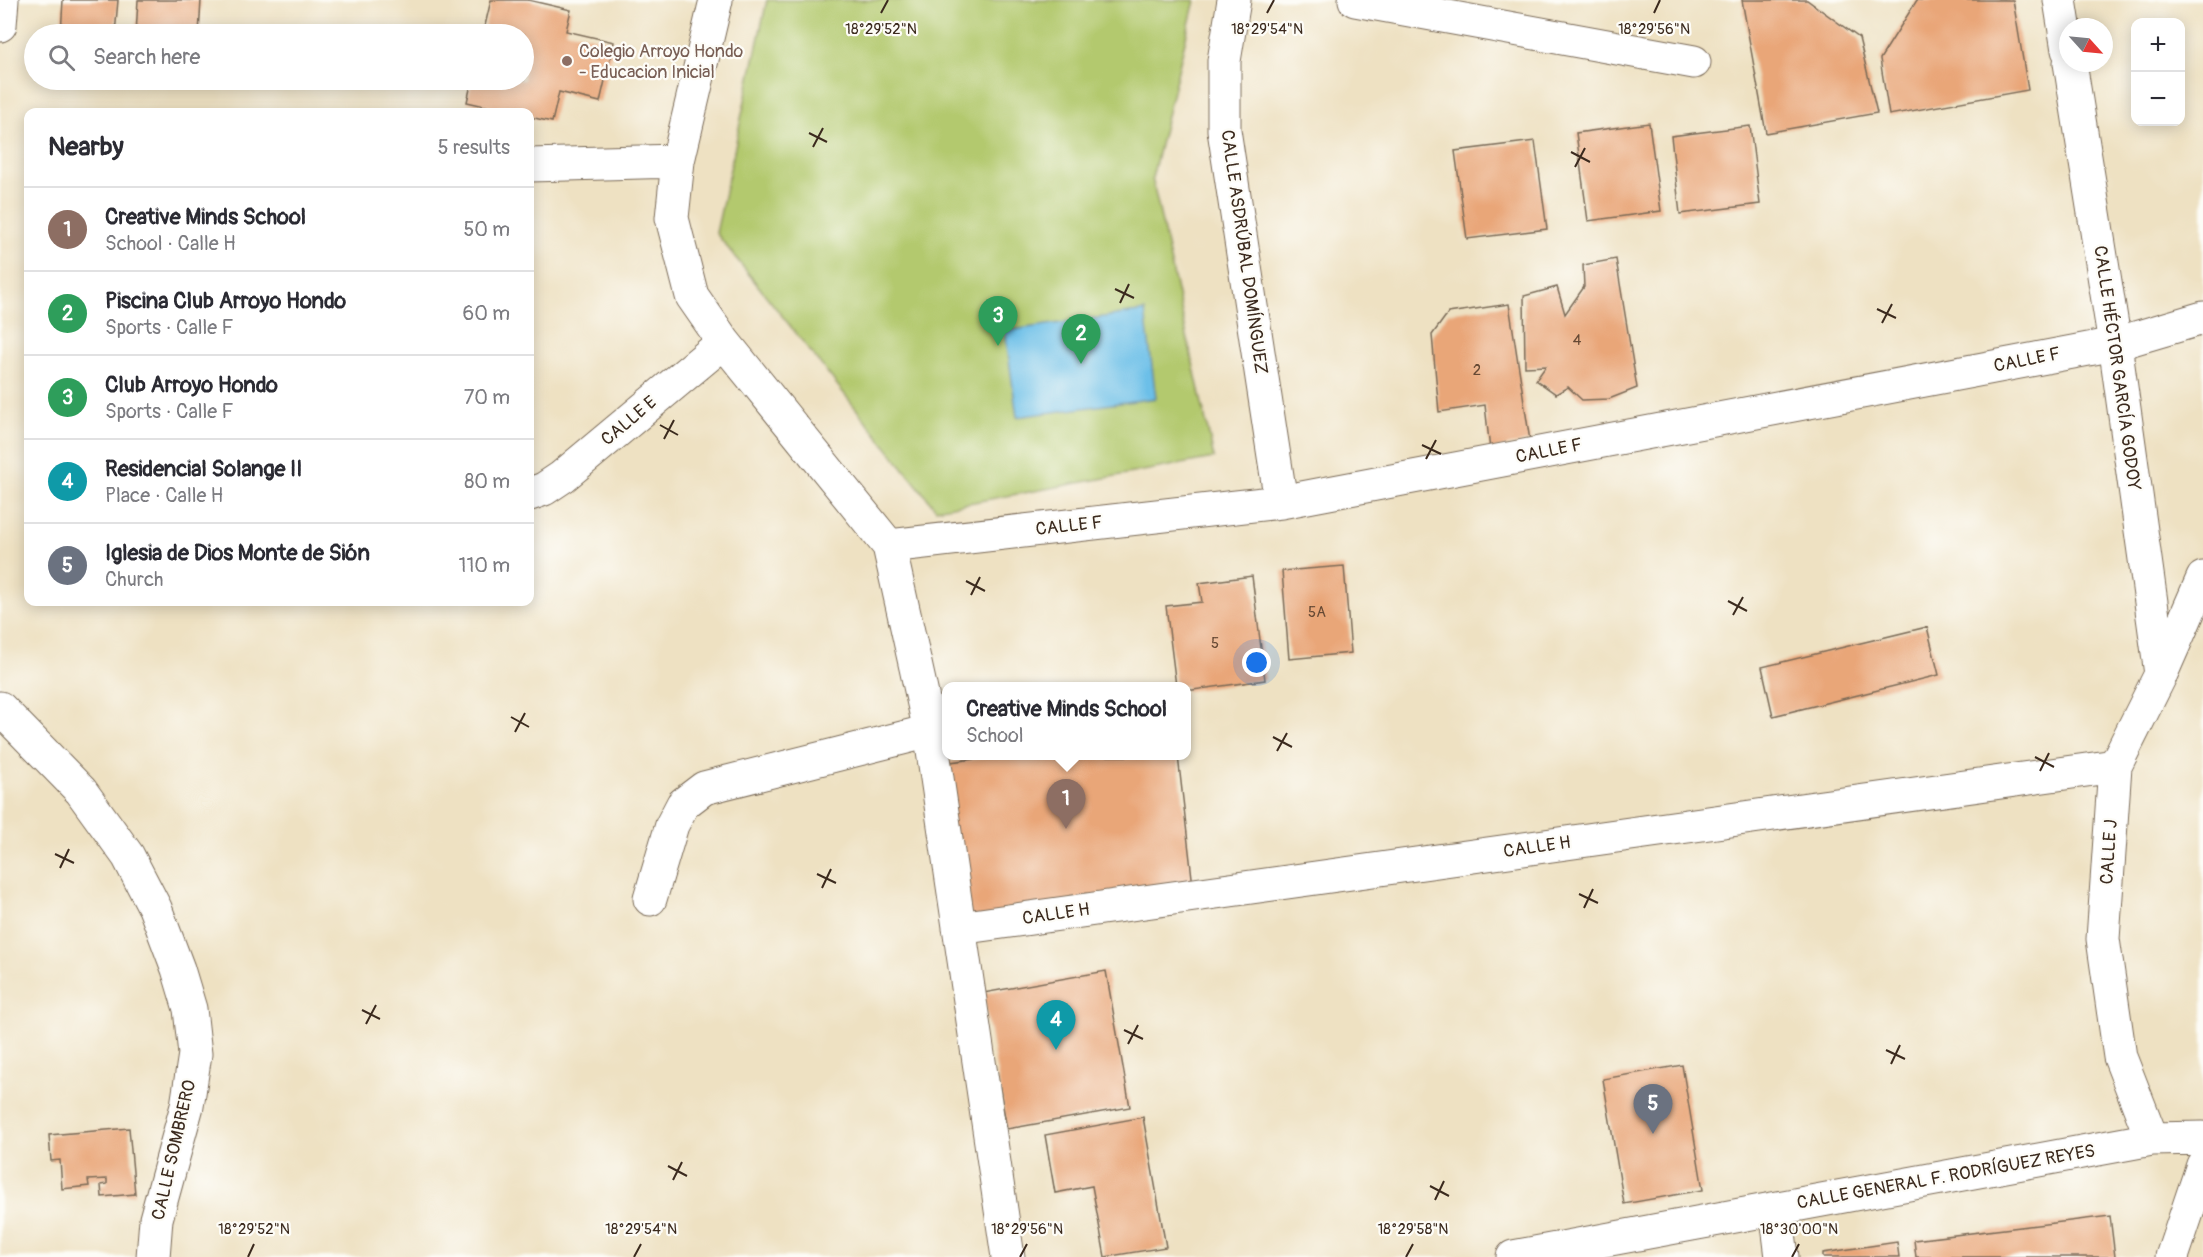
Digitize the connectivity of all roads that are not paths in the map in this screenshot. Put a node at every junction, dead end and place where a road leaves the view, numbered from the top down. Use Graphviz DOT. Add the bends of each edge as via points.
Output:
graph roads {
  1 [pos="2,0"];
  2 [pos="716,0"];
  3 [pos="1234,0"];
  4 [pos="1355,0"];
  5 [pos="2060,0"];
  6 [pos="2063,18"];
  7 [pos="0,25"];
  8 [pos="1694,62"];
  9 [pos="2071,72"];
  10 [pos="678,161"];
  11 [pos="534,165"];
  12 [pos="2203,318"];
  13 [pos="724,342"];
  14 [pos="2115,344"];
  15 [pos="534,493"];
  16 [pos="1281,502"];
  17 [pos="889,546"];
  18 [pos="2203,578"];
  19 [pos="2161,674"];
  20 [pos="0,708"];
  21 [pos="930,731"];
  22 [pos="2115,766"];
  23 [pos="650,899"];
  24 [pos="959,928"];
  25 [pos="2203,1138"];
  26 [pos="2152,1139"];
  27 [pos="2203,1165"];
  28 [pos="1776,1209"];
  29 [pos="153,1257"];
  30 [pos="1008,1257"];
  31 [pos="1513,1257"];
  32 [pos="1782,1257"];
  33 [pos="2172,1257"];
  1 -- 7 [label="street"];
  2 -- 10 [label="street"];
  3 -- 16 [label="street, CALLE ASDRÚBAL DOMÍNGUEZ" via="1224,61 1224,130"];
  4 -- 8 [label="street"];
  5 -- 6 [label="street"];
  9 -- 14 [label="street, CALLE HÉCTOR GARCÍA GODOY"];
  10 -- 11 [label="street"];
  10 -- 13 [label="street" via="672,218 692,296"];
  12 -- 14 [label="street, CALLE F"];
  13 -- 15 [label="street, CALLE E" via="562,477"];
  13 -- 17 [label="street"];
  14 -- 16 [label="street, CALLE F"];
  14 -- 19 [label="street, CALLE HÉCTOR GARCÍA GODOY"];
  16 -- 17 [label="street, CALLE F"];
  17 -- 21 [label="street"];
  18 -- 19 [label="street, CALLE J"];
  19 -- 22 [label="street, CALLE J"];
  20 -- 29 [label="street, CALLE SOMBRERO" via="81,791 128,856 155,908 190,1009 195,1054 187,1106 156,1219"];
  21 -- 23 [label="street" via="704,788 683,804 672,825"];
  21 -- 24 [label="street"];
  22 -- 24 [label="street, CALLE H"];
  22 -- 26 [label="street, CALLE J" via="2103,939 2120,1057"];
  24 -- 30 [label="street"];
  25 -- 26 [label="street, CALLE GENERAL F. RODRÍGUEZ REYES"];
  26 -- 28 [label="street, CALLE GENERAL F. RODRÍGUEZ REYES"];
  27 -- 33 [label="street"];
  28 -- 31 [label="street, CALLE GENERAL F. RODRÍGUEZ REYES"];
  28 -- 32 [label="street"];
}
